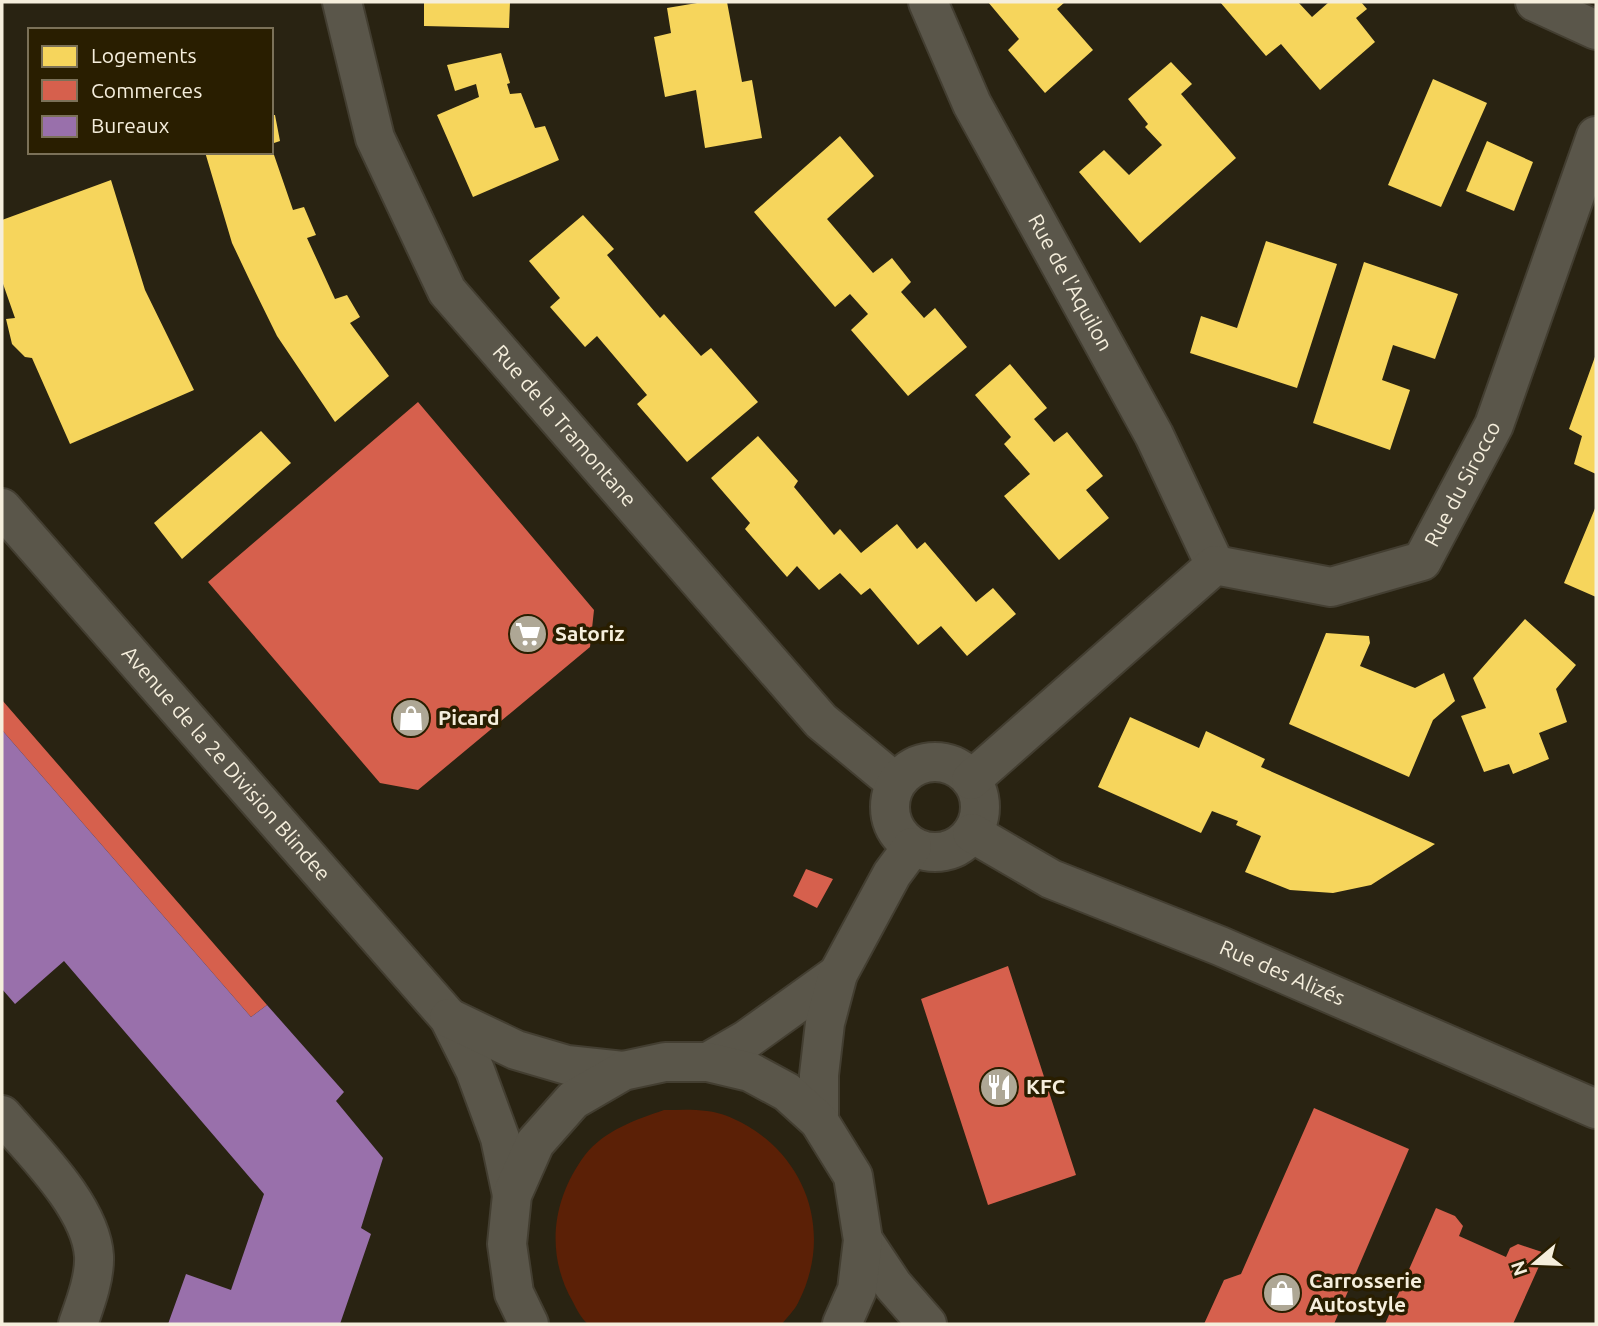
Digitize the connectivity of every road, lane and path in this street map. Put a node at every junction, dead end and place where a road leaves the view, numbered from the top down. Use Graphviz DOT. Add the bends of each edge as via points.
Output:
graph roads {
  1 [pos="342,2"];
  2 [pos="928,2"];
  3 [pos="1535,2"];
  4 [pos="1596,30"];
  5 [pos="1596,136"];
  6 [pos="2,508"];
  7 [pos="1215,565"];
  8 [pos="971,780"];
  9 [pos="896,783"];
  10 [pos="972,833"];
  11 [pos="912,847"];
  12 [pos="838,974"];
  13 [pos="449,1018"];
  14 [pos="708,1062"];
  15 [pos="623,1071"];
  16 [pos="1596,1109"];
  17 [pos="2,1115"];
  18 [pos="819,1121"];
  19 [pos="512,1195"];
  20 [pos="863,1240"];
  21 [pos="78,1324"];
  22 [pos="529,1324"];
  23 [pos="842,1324"];
  24 [pos="927,1324"];
  1 -- 9 [label="street, Rue de la Tramontane" via="375,138 447,291 821,721"];
  2 -- 7 [label="street, Rue de l'Aquilon" via="972,104 1154,435"];
  3 -- 4 [label="street"];
  5 -- 7 [label="street, Rue du Sirocco" via="1494,425 1422,561 1331,587"];
  6 -- 13 [label="street, Avenue de la 2e Division Blindee"];
  7 -- 8 [label="street"];
  8 -- 9 [label="street" via="951,764 930,762 911,768"];
  8 -- 10 [label="street" via="978,794 979,815"];
  9 -- 11 [label="street" via="890,800 891,818"];
  10 -- 11 [label="street" via="955,848 933,852"];
  10 -- 16 [label="street, Rue des Alizés" via="1052,879 1220,946"];
  11 -- 12 [label="street" via="892,874"];
  12 -- 14 [label="street" via="747,1040"];
  12 -- 18 [label="street" via="825,1023"];
  13 -- 15 [label="street, Avenue de la 2e Division Blindee" via="516,1051 567,1065"];
  13 -- 19 [label="street, Avenue de la 2e Division Blindee" via="475,1070 499,1138"];
  14 -- 15 [label="street" via="665,1062"];
  14 -- 18 [label="street" via="750,1072 787,1092"];
  15 -- 19 [label="street" via="573,1100 542,1134"];
  17 -- 21 [label="street" via="82,1213 94,1256 88,1297"];
  18 -- 20 [label="street" via="853,1176"];
  19 -- 22 [label="street" via="507,1244 514,1293"];
  20 -- 23 [label="street" via="857,1290"];
  20 -- 24 [label="street"];
}
